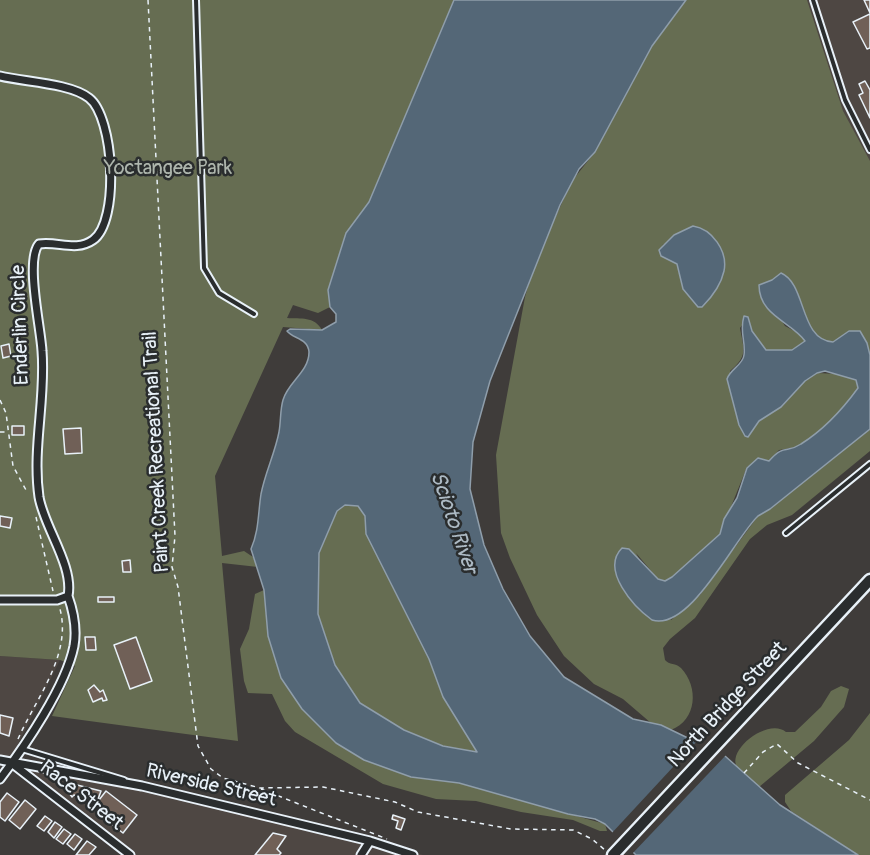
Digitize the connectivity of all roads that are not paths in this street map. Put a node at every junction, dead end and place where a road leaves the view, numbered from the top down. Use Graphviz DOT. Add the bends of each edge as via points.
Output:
graph roads {
  1 [pos="196,0"];
  2 [pos="813,0"];
  3 [pos="0,76"];
  4 [pos="870,150"];
  5 [pos="254,314"];
  6 [pos="870,464"];
  7 [pos="786,533"];
  8 [pos="870,580"];
  9 [pos="68,596"];
  10 [pos="0,600"];
  11 [pos="19,746"];
  12 [pos="0,760"];
  13 [pos="12,763"];
  14 [pos="0,779"];
  15 [pos="142,786"];
  16 [pos="370,841"];
  17 [pos="130,855"];
  18 [pos="361,855"];
  19 [pos="413,855"];
  20 [pos="611,855"];
  1 -- 5 [label="lane" via="204,268 219,293"];
  2 -- 4 [label="lane" via="845,100"];
  3 -- 9 [label="street, Enderlin Circle" via="80,92 98,107 105,125 110,178 105,224 84,245 39,244 35,254 42,351 39,497 66,574"];
  6 -- 7 [label="lane"];
  8 -- 20 [label="main road, North Bridge Street"];
  9 -- 10 [label="street" via="57,600"];
  9 -- 11 [label="street" via="74,613 74,646 65,674"];
  11 -- 13 [label="street"];
  11 -- 15 [label="lane"];
  12 -- 13 [label="street, Riverside Street"];
  13 -- 14 [label="street"];
  13 -- 15 [label="street, Riverside Street"];
  13 -- 17 [label="street, Race Street"];
  15 -- 16 [label="street, Riverside Street"];
  16 -- 18 [label="street"];
  16 -- 19 [label="street, Riverside Street"];
}
